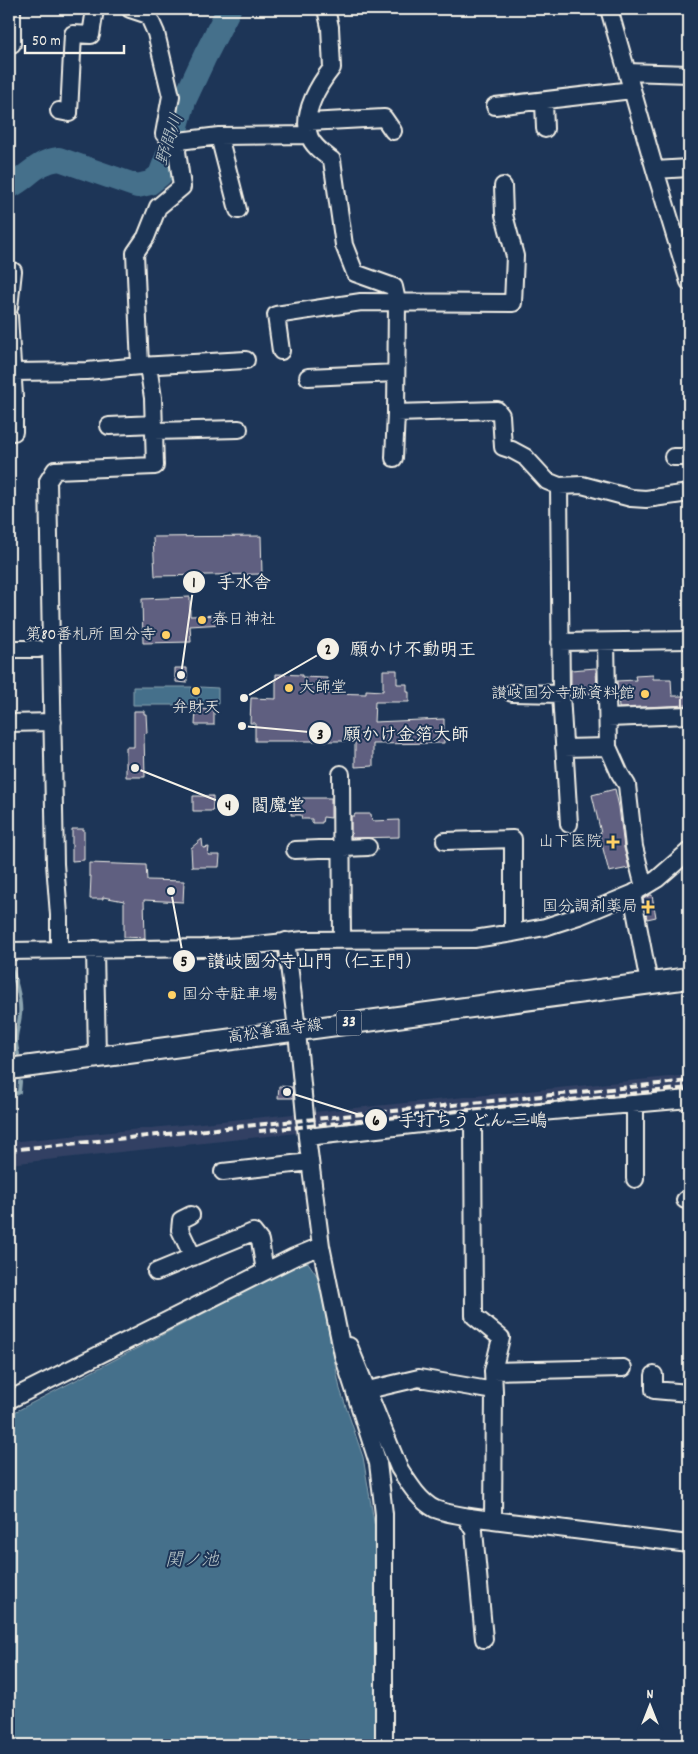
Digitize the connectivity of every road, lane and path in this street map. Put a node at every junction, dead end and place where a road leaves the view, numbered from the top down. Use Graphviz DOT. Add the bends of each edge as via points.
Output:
graph roads {
  1 [pos="12,9"];
  2 [pos="95,9"];
  3 [pos="130,9"];
  4 [pos="326,9"];
  5 [pos="609,9"];
  6 [pos="12,44"];
  7 [pos="627,72"];
  8 [pos="689,74"];
  9 [pos="632,90"];
  10 [pos="544,100"];
  11 [pos="495,106"];
  12 [pos="59,111"];
  13 [pos="308,128"];
  14 [pos="545,129"];
  15 [pos="393,131"];
  16 [pos="219,136"];
  17 [pos="174,139"];
  18 [pos="689,168"];
  19 [pos="655,170"];
  20 [pos="503,186"];
  21 [pos="238,210"];
  22 [pos="13,271"];
  23 [pos="689,282"];
  24 [pos="397,301"];
  25 [pos="9,308"];
  26 [pos="9,316"];
  27 [pos="282,351"];
  28 [pos="246,360"];
  29 [pos="144,366"];
  30 [pos="12,372"];
  31 [pos="396,373"];
  32 [pos="308,377"];
  33 [pos="396,413"];
  34 [pos="109,426"];
  35 [pos="154,427"];
  36 [pos="238,429"];
  37 [pos="14,432"];
  38 [pos="672,457"];
  39 [pos="689,457"];
  40 [pos="394,458"];
  41 [pos="560,486"];
  42 [pos="689,493"];
  43 [pos="689,640"];
  44 [pos="560,642"];
  45 [pos="606,642"];
  46 [pos="9,649"];
  47 [pos="38,649"];
  48 [pos="512,693"];
  49 [pos="561,694"];
  50 [pos="689,715"];
  51 [pos="608,718"];
  52 [pos="53,722"];
  53 [pos="9,723"];
  54 [pos="608,747"];
  55 [pos="564,748"];
  56 [pos="341,774"];
  57 [pos="569,824"];
  58 [pos="445,841"];
  59 [pos="340,847"];
  60 [pos="368,847"];
  61 [pos="295,850"];
  62 [pos="689,851"];
  63 [pos="638,890"];
  64 [pos="513,933"];
  65 [pos="342,940"];
  66 [pos="286,941"];
  67 [pos="59,949"];
  68 [pos="95,949"];
  69 [pos="9,951"];
  70 [pos="689,978"];
  71 [pos="649,983"];
  72 [pos="296,1029"];
  73 [pos="97,1057"];
  74 [pos="9,1069"];
  75 [pos="689,1099"];
  76 [pos="635,1104"];
  77 [pos="473,1118"];
  78 [pos="307,1137"];
  79 [pos="310,1162"];
  80 [pos="224,1172"];
  81 [pos="635,1179"];
  82 [pos="191,1215"];
  83 [pos="321,1246"];
  84 [pos="193,1257"];
  85 [pos="265,1271"];
  86 [pos="156,1272"];
  87 [pos="336,1328"];
  88 [pos="623,1368"];
  89 [pos="493,1371"];
  90 [pos="654,1375"];
  91 [pos="368,1390"];
  92 [pos="494,1391"];
  93 [pos="689,1393"];
  94 [pos="9,1400"];
  95 [pos="464,1516"];
  96 [pos="493,1520"];
  97 [pos="689,1544"];
  98 [pos="484,1639"];
  99 [pos="384,1745"];
  1 -- 6 [label="street"];
  2 -- 12 [label="street" via="91,35 74,34 69,113"];
  3 -- 17 [label="street" via="148,15 156,33 171,96 164,134"];
  4 -- 13 [label="street" via="332,68 320,82 312,101"];
  5 -- 7 [label="street"];
  7 -- 8 [label="street"];
  7 -- 9 [label="street"];
  9 -- 10 [label="street"];
  9 -- 19 [label="street"];
  10 -- 11 [label="street"];
  10 -- 14 [label="street"];
  13 -- 15 [label="street" via="384,118"];
  13 -- 16 [label="street"];
  13 -- 24 [label="street" via="319,150 332,160 344,245 355,273 394,287"];
  16 -- 17 [label="street"];
  16 -- 21 [label="street"];
  17 -- 29 [label="street" via="182,187 158,207 146,237 135,252"];
  18 -- 19 [label="street"];
  19 -- 23 [label="street"];
  20 -- 24 [label="street" via="504,215 515,256 513,303"];
  22 -- 25 [label="street"];
  24 -- 27 [label="street" via="361,302 276,315"];
  24 -- 31 [label="street"];
  26 -- 30 [label="street"];
  28 -- 29 [label="street"];
  29 -- 30 [label="street"];
  29 -- 35 [label="street" via="153,398"];
  30 -- 37 [label="street"];
  31 -- 32 [label="street"];
  31 -- 33 [label="street"];
  33 -- 40 [label="street"];
  33 -- 41 [label="street" via="498,410 502,415 503,447 525,457 547,481"];
  34 -- 35 [label="street"];
  35 -- 36 [label="street"];
  35 -- 52 [label="street" via="155,466 56,470 48,481"];
  38 -- 39 [label="street"];
  41 -- 42 [label="street" via="582,485 646,499"];
  41 -- 44 [label="street"];
  43 -- 45 [label="street"];
  44 -- 45 [label="street"];
  44 -- 49 [label="street"];
  45 -- 51 [label="street"];
  46 -- 47 [label="street"];
  48 -- 49 [label="street"];
  49 -- 55 [label="street"];
  50 -- 51 [label="street"];
  51 -- 54 [label="street"];
  52 -- 53 [label="street"];
  52 -- 67 [label="street"];
  54 -- 55 [label="street"];
  54 -- 63 [label="street" via="627,785"];
  55 -- 57 [label="street"];
  56 -- 59 [label="street"];
  58 -- 64 [label="street" via="512,839"];
  59 -- 60 [label="street"];
  59 -- 61 [label="street"];
  59 -- 65 [label="street"];
  62 -- 63 [label="street" via="657,879"];
  63 -- 64 [label="street" via="579,916"];
  63 -- 71 [label="street"];
  64 -- 65 [label="street" via="474,939"];
  65 -- 66 [label="street"];
  66 -- 68 [label="street" via="202,948"];
  66 -- 72 [label="street"];
  67 -- 68 [label="street"];
  67 -- 69 [label="street"];
  68 -- 73 [label="street"];
  70 -- 71 [label="main road, 高松善通寺線 / 33"];
  71 -- 72 [label="main road, 高松善通寺線 / 33"];
  72 -- 73 [label="main road, 高松善通寺線 / 33"];
  72 -- 78 [label="street"];
  73 -- 74 [label="main road, 高松善通寺線 / 33"];
  75 -- 76 [label="street"];
  76 -- 77 [label="street"];
  76 -- 81 [label="street"];
  77 -- 78 [label="street"];
  77 -- 89 [label="street" via="474,1316 501,1338"];
  78 -- 79 [label="street"];
  79 -- 80 [label="street"];
  79 -- 83 [label="street"];
  82 -- 84 [label="street" via="181,1220 180,1230"];
  83 -- 85 [label="street"];
  83 -- 87 [label="street"];
  84 -- 85 [label="street" via="253,1232 260,1241"];
  84 -- 86 [label="street"];
  85 -- 94 [label="street"];
  87 -- 91 [label="street" via="348,1344"];
  87 -- 99 [label="street" via="378,1463 384,1514"];
  88 -- 89 [label="street"];
  89 -- 92 [label="street"];
  90 -- 93 [label="street" via="654,1390"];
  91 -- 92 [label="street" via="419,1378"];
  91 -- 95 [label="street" via="407,1481 434,1509"];
  92 -- 96 [label="street"];
  95 -- 96 [label="street"];
  95 -- 98 [label="street" via="474,1531"];
  96 -- 97 [label="street"];
}
